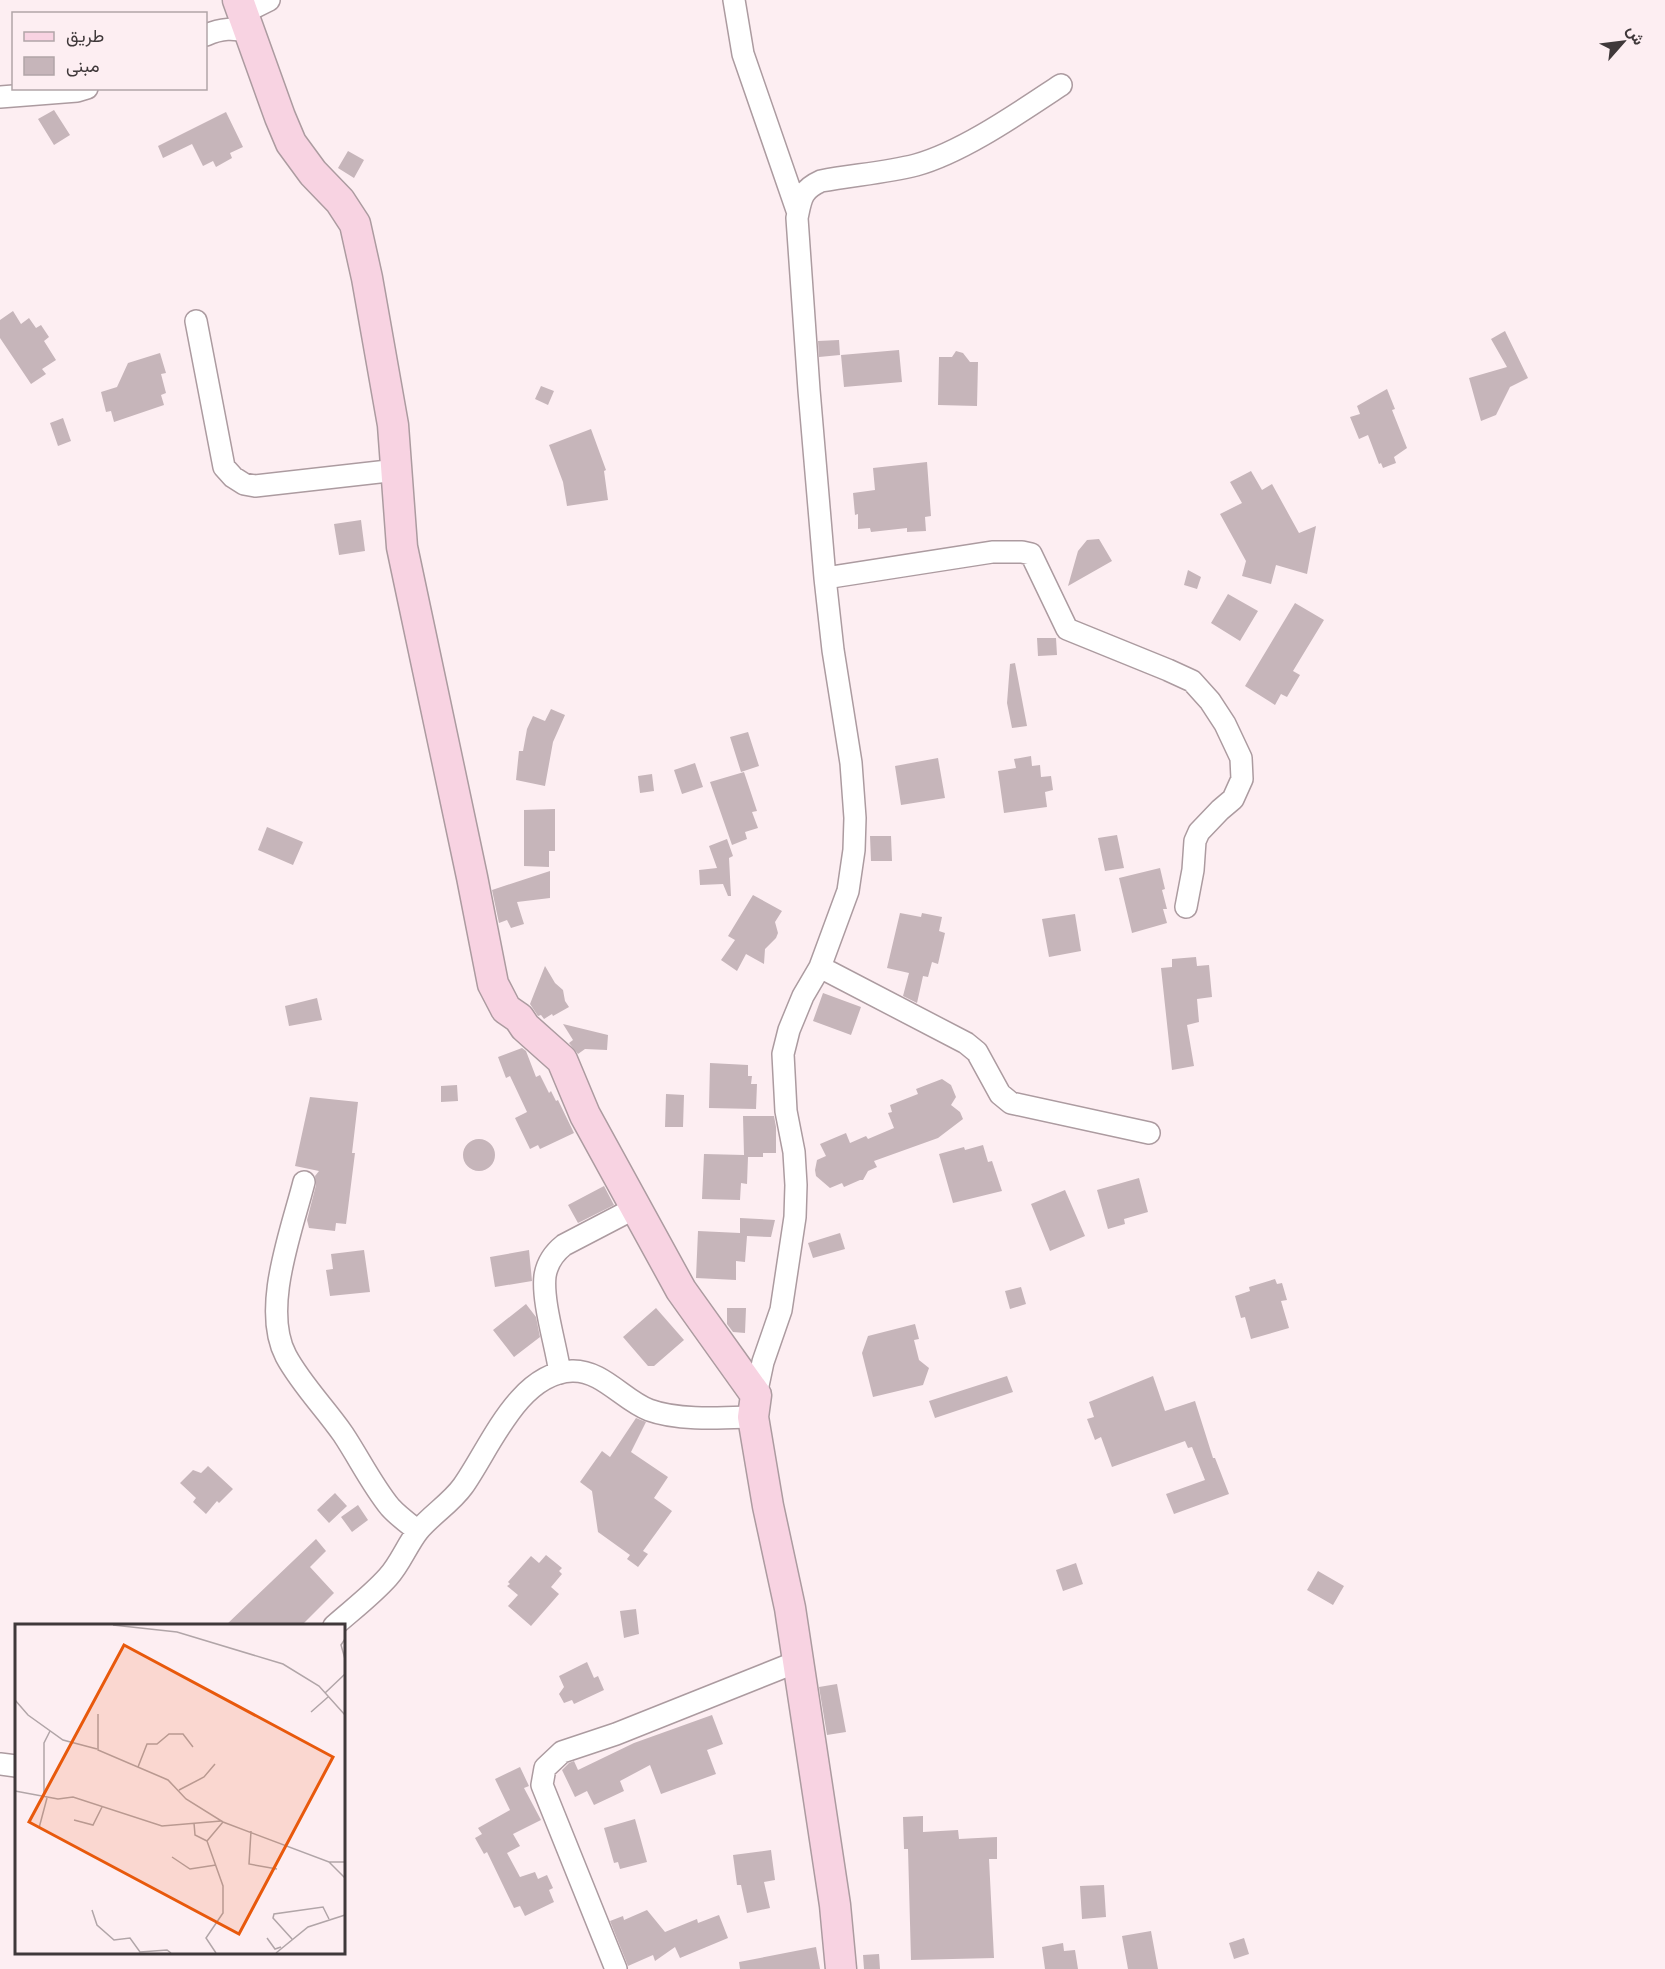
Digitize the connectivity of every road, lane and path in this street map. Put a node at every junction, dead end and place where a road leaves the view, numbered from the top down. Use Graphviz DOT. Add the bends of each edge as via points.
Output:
graph roads {
  1 [pos="734,0"];
  2 [pos="250,11"];
  3 [pos="207,34"];
  4 [pos="1061,85"];
  5 [pos="81,90"];
  6 [pos="0,97"];
  7 [pos="798,213"];
  8 [pos="195,321"];
  9 [pos="397,470"];
  10 [pos="825,578"];
  11 [pos="1186,907"];
  12 [pos="820,967"];
  13 [pos="1149,1134"];
  14 [pos="304,1182"];
  15 [pos="635,1208"];
  16 [pos="560,1373"];
  17 [pos="755,1406"];
  18 [pos="418,1531"];
  19 [pos="336,1624"];
  20 [pos="799,1661"];
  21 [pos="0,1764"];
  22 [pos="15,1766"];
  23 [pos="616,1969"];
  24 [pos="841,1969"];
  1 -- 7 [label="street" via="742,54"];
  2 -- 3 [label="street" via="233,28"];
  2 -- 9 [label="street" via="280,117 291,142 355,224 385,381"];
  4 -- 7 [label="street" via="986,133 928,160 820,181 801,197"];
  5 -- 6 [label="street"];
  7 -- 10 [label="street"];
  8 -- 9 [label="street" via="219,445 224,466 232,477 255,486"];
  9 -- 15 [label="street" via="402,547 493,984 506,1009 562,1060 585,1115"];
  10 -- 11 [label="street" via="992,552 1031,554 1067,629 1192,681 1225,724 1241,758 1242,780 1233,799 1199,832"];
  10 -- 12 [label="street" via="851,763 854,850 848,891"];
  12 -- 13 [label="street" via="966,1043 977,1052 1000,1094 1011,1103"];
  12 -- 17 [label="street" via="796,1013 783,1054 786,1111 794,1152 795,1217 781,1310 763,1362"];
  14 -- 18 [label="street" via="276,1306 284,1353 342,1432 391,1509"];
  15 -- 16 [label="street" via="564,1245 549,1262 545,1276 547,1305"];
  15 -- 17 [label="street" via="681,1290"];
  16 -- 17 [label="street" via="586,1373 650,1410 688,1416"];
  16 -- 18 [label="street" via="530,1389 507,1415 462,1487"];
  17 -- 20 [label="street" via="772,1525"];
  18 -- 19 [label="street" via="389,1576"];
  20 -- 23 [label="street" via="562,1752 545,1768 542,1785"];
  20 -- 24 [label="street"];
  21 -- 22 [label="street"];
}
